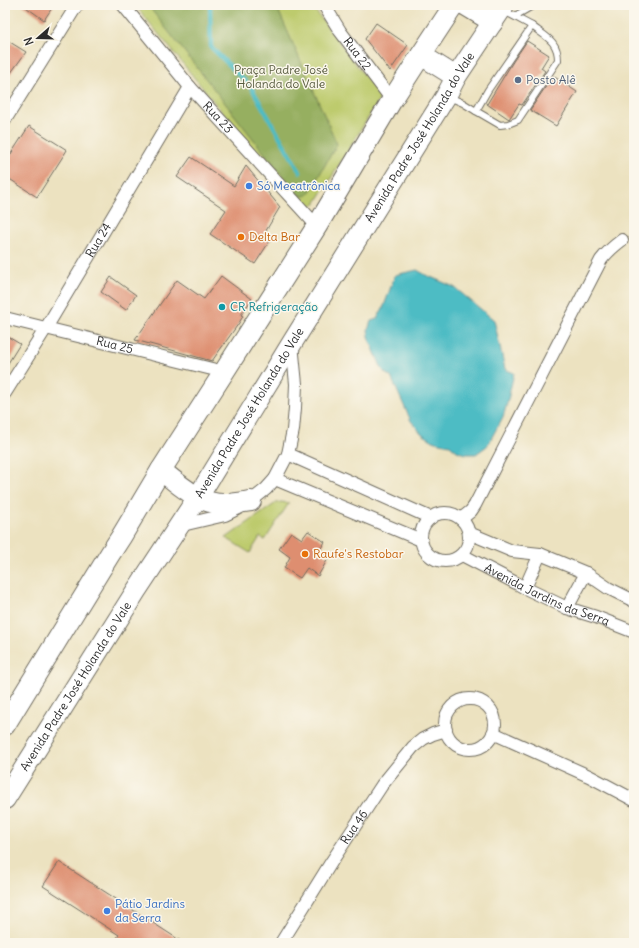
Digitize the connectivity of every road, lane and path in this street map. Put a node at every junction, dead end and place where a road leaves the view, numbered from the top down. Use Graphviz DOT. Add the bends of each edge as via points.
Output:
graph roads {
  1 [pos="77,5"];
  2 [pos="123,5"];
  3 [pos="324,5"];
  4 [pos="454,5"];
  5 [pos="466,5"];
  6 [pos="534,5"];
  7 [pos="503,13"];
  8 [pos="532,26"];
  9 [pos="421,55"];
  10 [pos="456,77"];
  11 [pos="190,87"];
  12 [pos="446,96"];
  13 [pos="392,100"];
  14 [pos="476,111"];
  15 [pos="5,120"];
  16 [pos="317,226"];
  17 [pos="622,240"];
  18 [pos="5,318"];
  19 [pos="46,328"];
  20 [pos="292,343"];
  21 [pos="224,372"];
  22 [pos="5,393"];
  23 [pos="288,454"];
  24 [pos="161,470"];
  25 [pos="275,480"];
  26 [pos="198,497"];
  27 [pos="251,501"];
  28 [pos="431,518"];
  29 [pos="461,519"];
  30 [pos="178,526"];
  31 [pos="469,533"];
  32 [pos="421,540"];
  33 [pos="540,554"];
  34 [pos="462,555"];
  35 [pos="586,573"];
  36 [pos="525,588"];
  37 [pos="634,601"];
  38 [pos="567,608"];
  39 [pos="634,632"];
  40 [pos="5,725"];
  41 [pos="446,730"];
  42 [pos="493,733"];
  43 [pos="5,799"];
  44 [pos="634,800"];
  45 [pos="281,943"];
  1 -- 15 [label="street"];
  2 -- 11 [label="street, Rua 23"];
  3 -- 13 [label="street, Rua 22" via="340,31"];
  4 -- 9 [label="main road"];
  5 -- 7 [label="main road"];
  6 -- 7 [label="lane"];
  7 -- 8 [label="lane"];
  7 -- 10 [label="main road, Avenida Padre José Holanda do Vale"];
  8 -- 14 [label="lane"];
  8 -- 14 [label="lane" via="552,41 558,52 558,60 518,120 500,125"];
  9 -- 10 [label="main road"];
  9 -- 13 [label="main road"];
  10 -- 12 [label="main road, Avenida Padre José Holanda do Vale"];
  11 -- 16 [label="street, Rua 23"];
  11 -- 19 [label="street, Rua 24"];
  12 -- 14 [label="lane"];
  12 -- 20 [label="main road, Avenida Padre José Holanda do Vale"];
  13 -- 16 [label="main road"];
  16 -- 21 [label="main road"];
  17 -- 29 [label="street" via="601,260 475,505"];
  18 -- 19 [label="street, Rua 25"];
  19 -- 21 [label="street, Rua 25"];
  19 -- 22 [label="street, Rua 24"];
  20 -- 23 [label="street" via="296,384 293,430"];
  20 -- 26 [label="main road, Avenida Padre José Holanda do Vale"];
  21 -- 24 [label="main road"];
  23 -- 25 [label="street"];
  23 -- 28 [label="street"];
  24 -- 26 [label="main road"];
  24 -- 40 [label="main road"];
  25 -- 27 [label="street"];
  25 -- 32 [label="street"];
  26 -- 27 [label="main road" via="222,504"];
  26 -- 30 [label="main road, Avenida Padre José Holanda do Vale"];
  27 -- 30 [label="street" via="225,515"];
  28 -- 29 [label="street" via="446,513"];
  28 -- 32 [label="street" via="425,524"];
  29 -- 31 [label="street"];
  30 -- 43 [label="main road, Avenida Padre José Holanda do Vale"];
  31 -- 33 [label="street, Avenida Jardins da Serra" via="512,551"];
  31 -- 34 [label="street" via="467,548"];
  32 -- 34 [label="street" via="423,548 434,559 449,562"];
  33 -- 35 [label="street, Avenida Jardins da Serra"];
  33 -- 36 [label="street"];
  34 -- 36 [label="street, Avenida Jardins da Serra"];
  35 -- 37 [label="street, Avenida Jardins da Serra"];
  35 -- 38 [label="street"];
  36 -- 38 [label="street, Avenida Jardins da Serra"];
  38 -- 39 [label="street, Avenida Jardins da Serra"];
  41 -- 42 [label="street" via="452,741 467,748 483,745"];
  41 -- 42 [label="street" via="445,723 449,711 461,700 469,699 484,703 490,709 494,716"];
  41 -- 45 [label="street, Rua 46" via="428,736 413,747 382,785"];
  42 -- 44 [label="street"];
}
